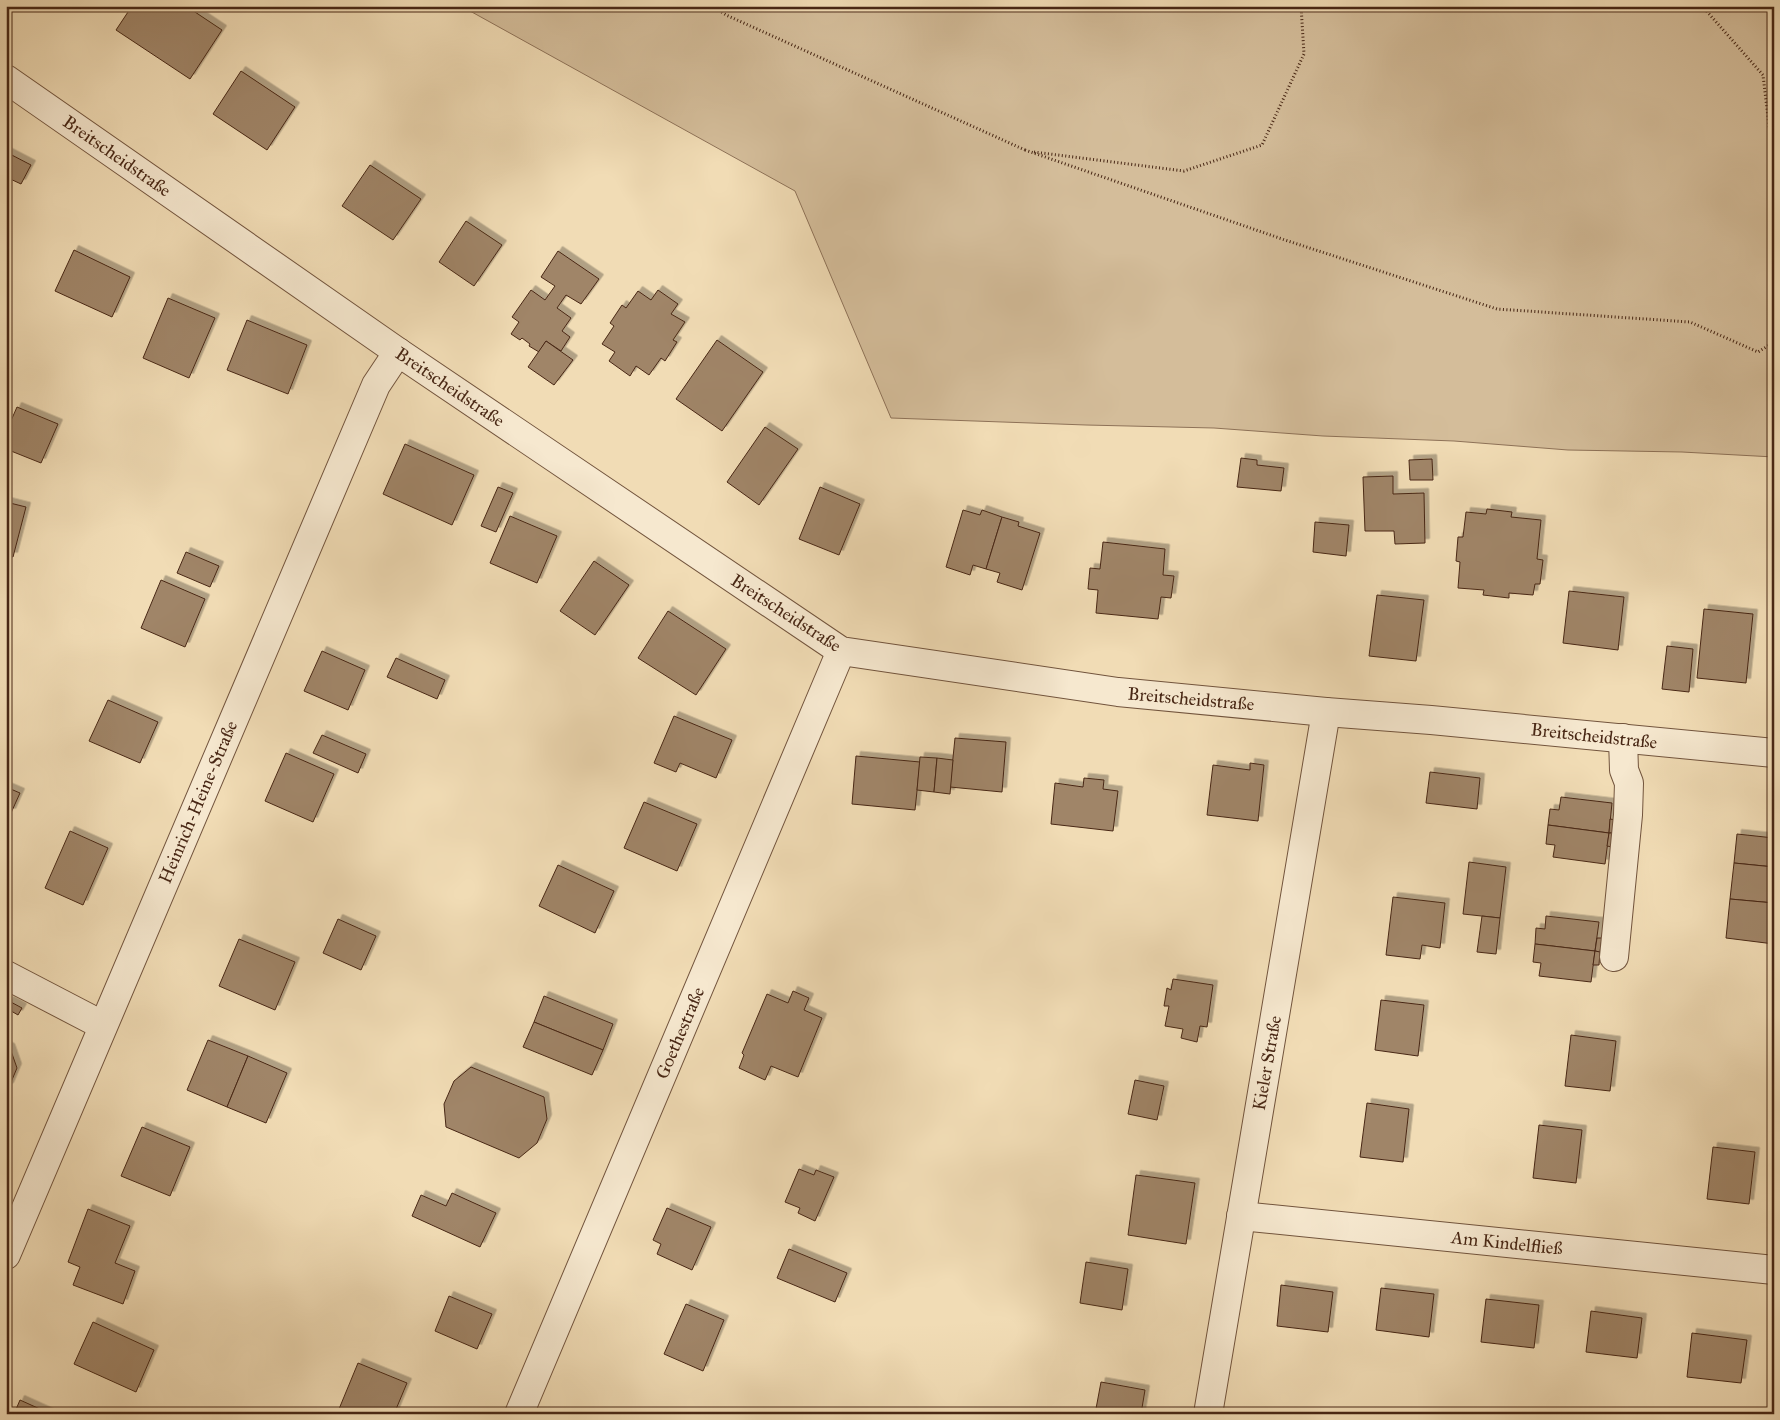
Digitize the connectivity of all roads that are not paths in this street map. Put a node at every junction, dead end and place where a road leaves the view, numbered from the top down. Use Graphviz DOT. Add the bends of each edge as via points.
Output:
graph roads {
  1 [pos="6,79"];
  2 [pos="398,352"];
  3 [pos="841,651"];
  4 [pos="1326,712"];
  5 [pos="1622,738"];
  6 [pos="1774,753"];
  7 [pos="1614,957"];
  8 [pos="6,975"];
  9 [pos="102,1026"];
  10 [pos="1241,1216"];
  11 [pos="6,1255"];
  12 [pos="1774,1270"];
  13 [pos="519,1414"];
  14 [pos="1208,1414"];
  1 -- 2 [label="street, Breitscheidstraße"];
  2 -- 3 [label="street, Breitscheidstraße"];
  2 -- 9 [label="street, Heinrich-Heine-Straße" via="376,384"];
  3 -- 4 [label="street, Breitscheidstraße" via="1118,692"];
  3 -- 13 [label="street, Goethestraße"];
  4 -- 5 [label="street, Breitscheidstraße"];
  4 -- 10 [label="street, Kieler Straße"];
  5 -- 6 [label="street, Breitscheidstraße"];
  5 -- 7 [label="street" via="1628,815"];
  8 -- 9 [label="street"];
  9 -- 11 [label="street, Heinrich-Heine-Straße"];
  10 -- 12 [label="street, Am Kindelfließ"];
  10 -- 14 [label="street, Kieler Straße"];
}
